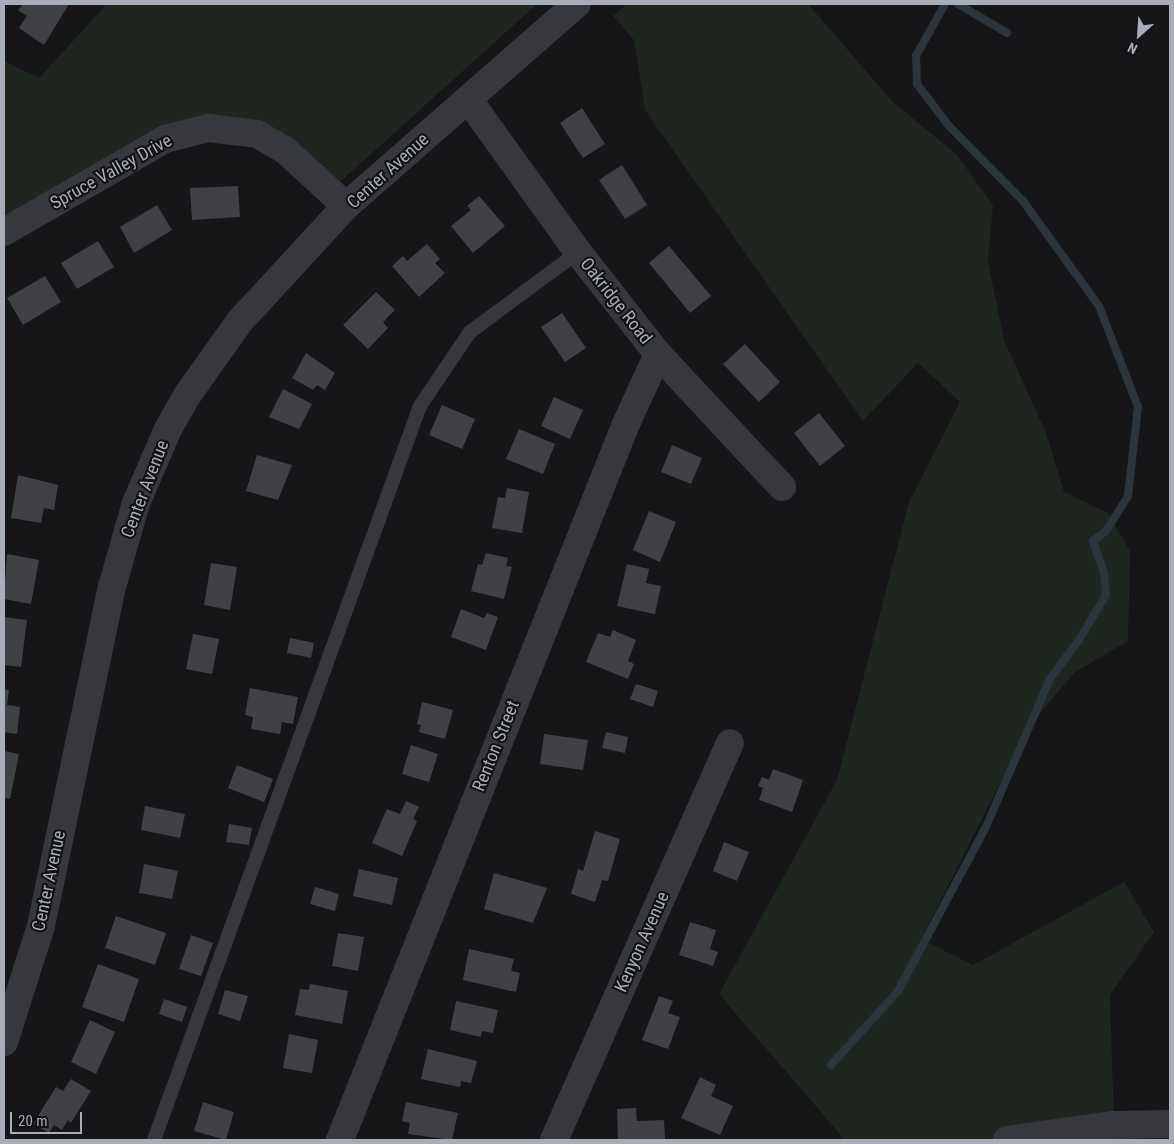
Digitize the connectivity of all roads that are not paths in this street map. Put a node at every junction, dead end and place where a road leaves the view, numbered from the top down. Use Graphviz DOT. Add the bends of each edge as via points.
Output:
graph roads {
  1 [pos="577,4"];
  2 [pos="468,99"];
  3 [pos="346,206"];
  4 [pos="4,232"];
  5 [pos="578,252"];
  6 [pos="658,354"];
  7 [pos="782,487"];
  8 [pos="730,743"];
  9 [pos="4,1042"];
  10 [pos="1170,1124"];
  11 [pos="154,1140"];
  12 [pos="340,1140"];
  13 [pos="554,1140"];
  14 [pos="1007,1140"];
  1 -- 2 [label="street, Center Avenue"];
  2 -- 3 [label="street, Center Avenue"];
  2 -- 5 [label="street, Oakridge Road"];
  3 -- 4 [label="street, Spruce Valley Drive" via="286,152 257,134 231,128 208,128 165,139"];
  3 -- 9 [label="street, Center Avenue" via="240,321 188,394 136,503 96,658 41,926"];
  5 -- 6 [label="street, Oakridge Road"];
  5 -- 11 [label="lane" via="470,332 420,406"];
  6 -- 7 [label="street, Oakridge Road"];
  6 -- 12 [label="street, Renton Street" via="626,424"];
  8 -- 13 [label="street, Kenyon Avenue"];
  10 -- 14 [label="street" via="1114,1125"];
}
